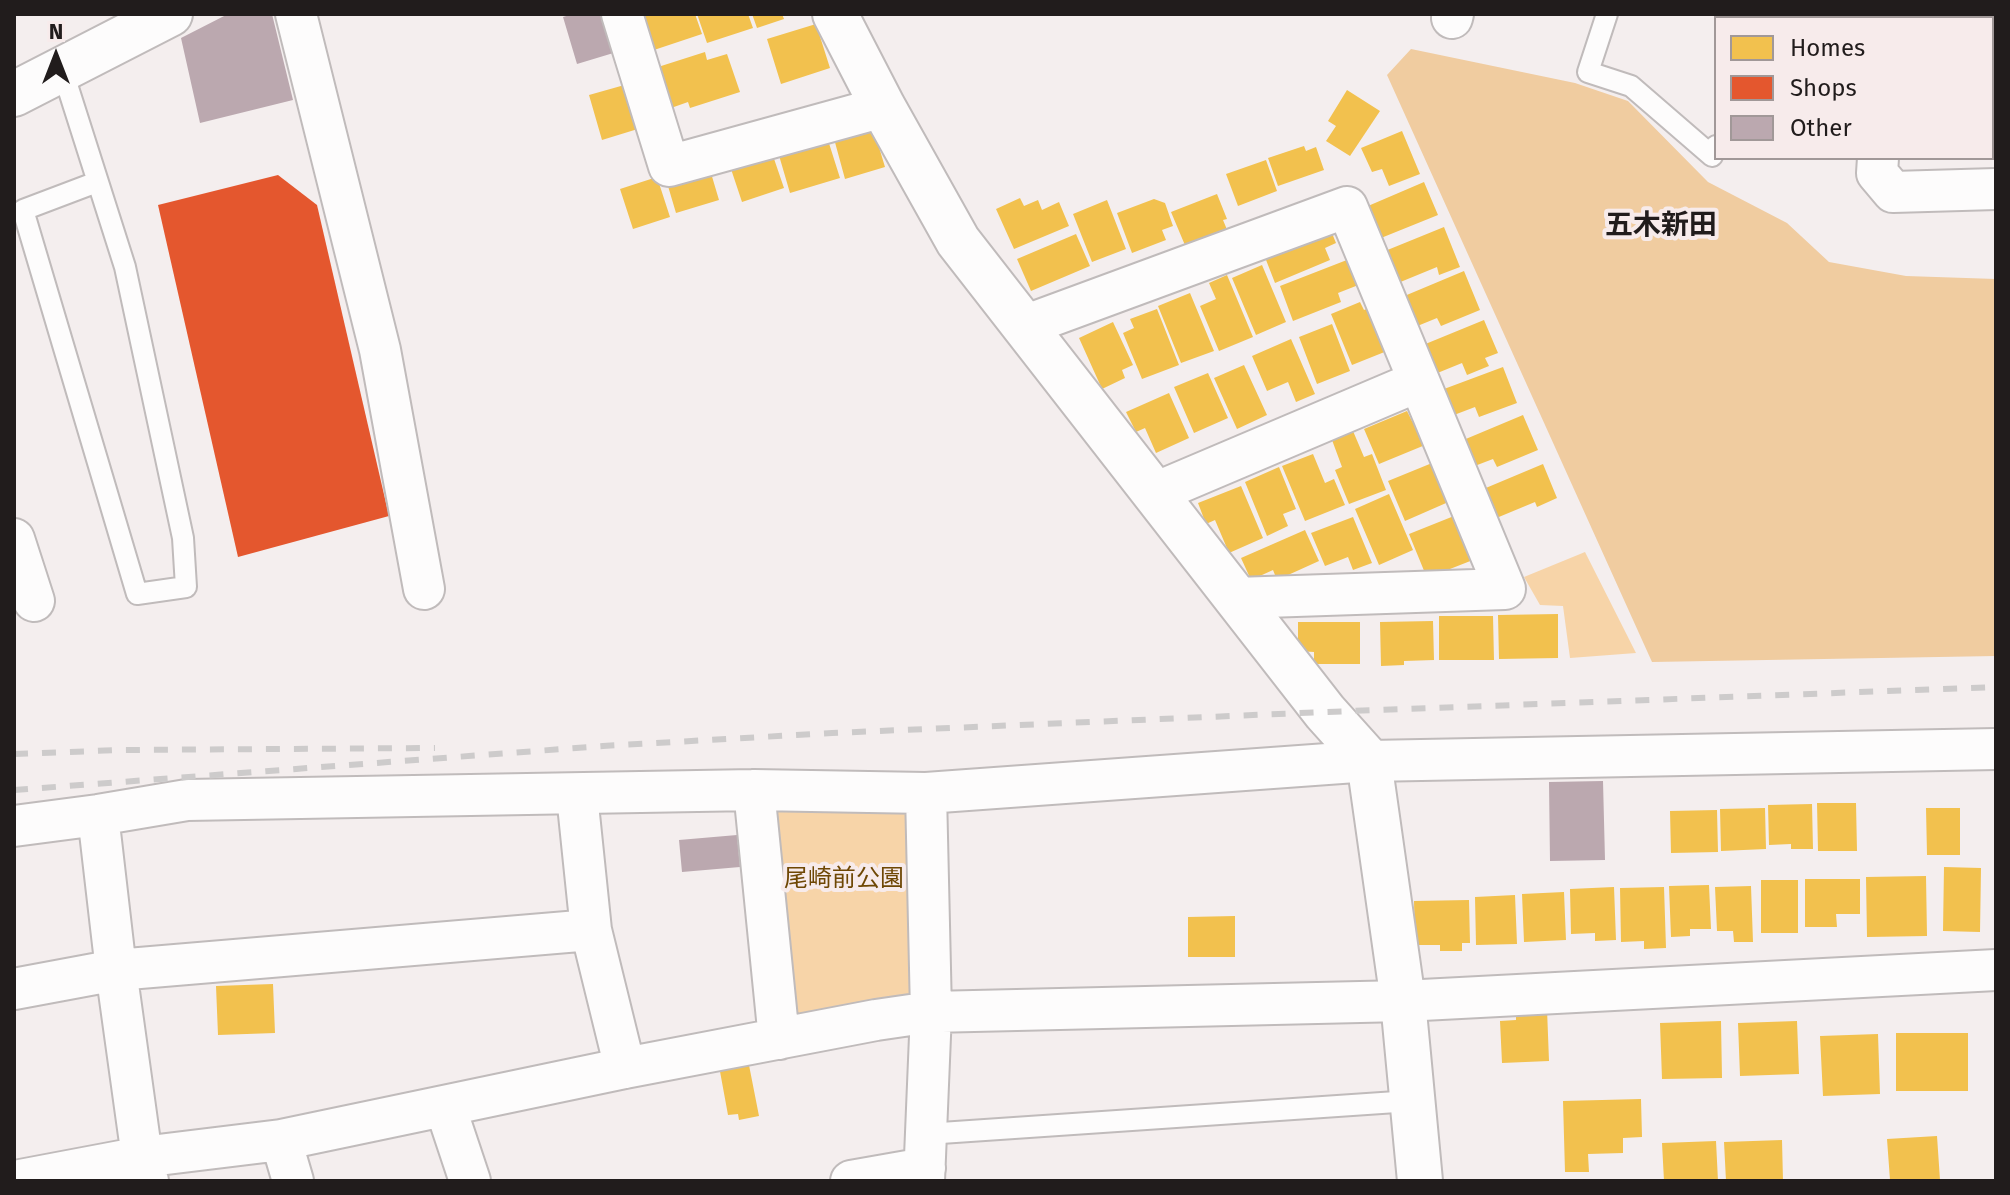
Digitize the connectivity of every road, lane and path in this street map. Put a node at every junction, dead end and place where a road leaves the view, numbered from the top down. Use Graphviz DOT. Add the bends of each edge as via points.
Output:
graph roads {
  1 [pos="296,14"];
  2 [pos="622,14"];
  3 [pos="835,14"];
  4 [pos="1607,14"];
  5 [pos="143,20"];
  6 [pos="62,69"];
  7 [pos="14,94"];
  8 [pos="883,107"];
  9 [pos="1714,151"];
  10 [pos="1878,160"];
  11 [pos="1996,178"];
  12 [pos="97,182"];
  13 [pos="1996,189"];
  14 [pos="1024,326"];
  15 [pos="1419,381"];
  16 [pos="1155,493"];
  17 [pos="14,539"];
  18 [pos="424,589"];
  19 [pos="1236,598"];
  20 [pos="34,601"];
  21 [pos="1996,749"];
  22 [pos="1369,761"];
  23 [pos="754,790"];
  24 [pos="926,793"];
  25 [pos="577,795"];
  26 [pos="98,815"];
  27 [pos="14,826"];
  28 [pos="591,930"];
  29 [pos="116,970"];
  30 [pos="1996,970"];
  31 [pos="14,989"];
  32 [pos="1403,1001"];
  33 [pos="931,1012"];
  34 [pos="779,1039"];
  35 [pos="625,1068"];
  36 [pos="1411,1101"];
  37 [pos="445,1106"];
  38 [pos="281,1140"];
  39 [pos="925,1161"];
  40 [pos="145,1169"];
  41 [pos="15,1181"];
  42 [pos="293,1181"];
  43 [pos="470,1181"];
  44 [pos="851,1181"];
  45 [pos="1420,1181"];
  1 -- 18 [label="street" via="380,350"];
  2 -- 8 [label="street" via="669,166"];
  3 -- 8 [label="street"];
  4 -- 9 [label="lane" via="1588,72 1631,86 1712,156"];
  5 -- 6 [label="street"];
  6 -- 7 [label="street"];
  6 -- 12 [label="lane"];
  8 -- 14 [label="street" via="958,241"];
  10 -- 13 [label="street" via="1877,173 1893,192"];
  11 -- 13 [label="lane"];
  12 -- 12 [label="lane" via="125,267 183,538 186,587 137,594 23,210"];
  14 -- 15 [label="street" via="1347,207"];
  14 -- 16 [label="street"];
  15 -- 16 [label="street"];
  15 -- 19 [label="street" via="1505,589"];
  16 -- 19 [label="street"];
  17 -- 20 [label="street"];
  19 -- 22 [label="street"];
  21 -- 22 [label="street"];
  22 -- 24 [label="street"];
  22 -- 32 [label="street"];
  23 -- 24 [label="street"];
  23 -- 25 [label="street"];
  23 -- 34 [label="street"];
  24 -- 33 [label="street"];
  25 -- 26 [label="street" via="187,800"];
  25 -- 28 [label="street"];
  26 -- 27 [label="street"];
  26 -- 29 [label="street"];
  28 -- 29 [label="street"];
  28 -- 35 [label="street"];
  29 -- 31 [label="street"];
  29 -- 40 [label="street"];
  30 -- 32 [label="street"];
  32 -- 33 [label="street"];
  32 -- 36 [label="street"];
  33 -- 34 [label="street"];
  33 -- 39 [label="street"];
  34 -- 35 [label="street"];
  35 -- 37 [label="street"];
  36 -- 39 [label="lane"];
  36 -- 45 [label="street"];
  37 -- 38 [label="street"];
  37 -- 43 [label="street"];
  38 -- 40 [label="street"];
  38 -- 42 [label="street"];
  39 -- 44 [label="street"];
  40 -- 41 [label="street"];
}
